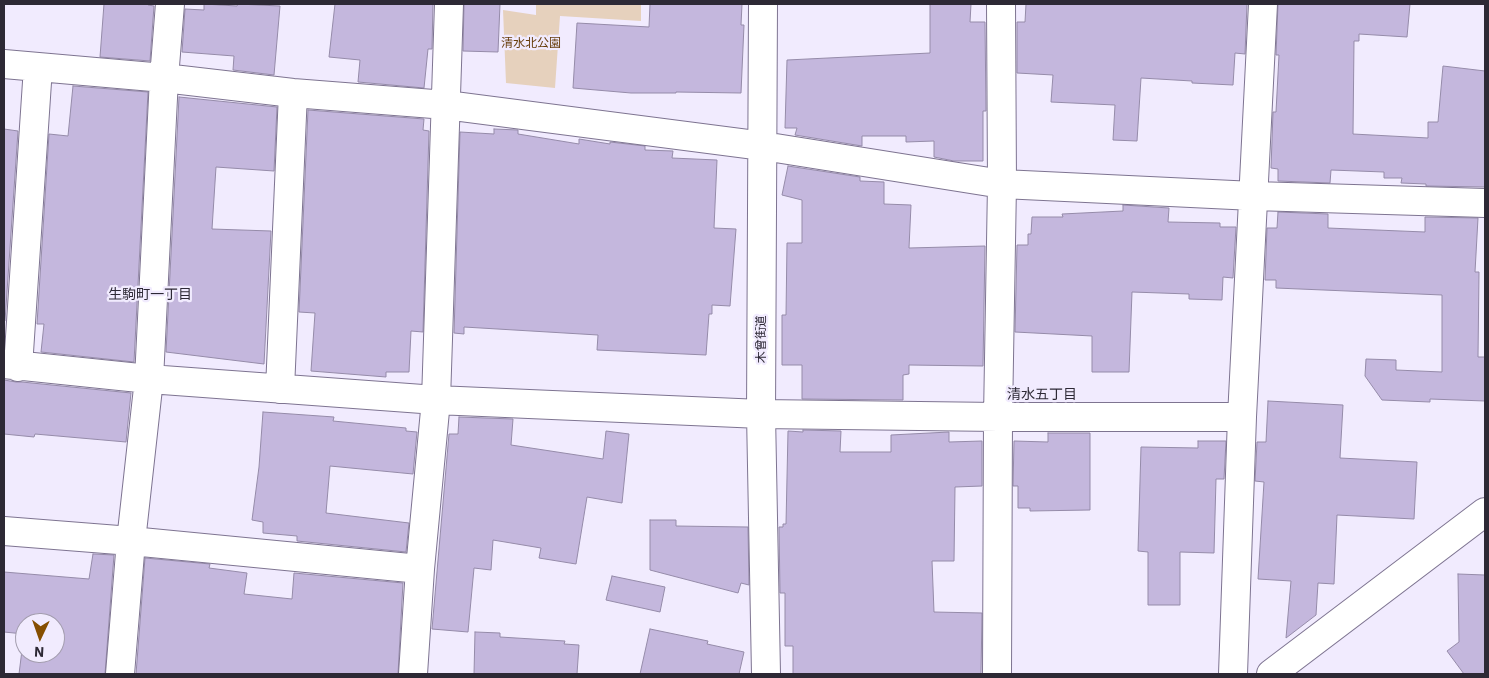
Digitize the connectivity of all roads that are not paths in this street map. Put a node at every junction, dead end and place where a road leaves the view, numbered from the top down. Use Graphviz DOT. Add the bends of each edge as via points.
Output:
graph roads {
  1 [pos="170,4"];
  2 [pos="449,4"];
  3 [pos="763,4"];
  4 [pos="1001,4"];
  5 [pos="1263,4"];
  6 [pos="4,64"];
  7 [pos="38,67"];
  8 [pos="164,78"];
  9 [pos="293,93"];
  10 [pos="446,105"];
  11 [pos="763,146"];
  12 [pos="1002,184"];
  13 [pos="1254,196"];
  14 [pos="1485,203"];
  15 [pos="11,366"];
  16 [pos="149,379"];
  17 [pos="280,389"];
  18 [pos="436,400"];
  19 [pos="762,414"];
  20 [pos="1242,417"];
  21 [pos="998,418"];
  22 [pos="1485,512"];
  23 [pos="4,531"];
  24 [pos="131,541"];
  25 [pos="420,569"];
  26 [pos="120,674"];
  27 [pos="413,674"];
  28 [pos="766,674"];
  29 [pos="997,674"];
  30 [pos="1233,674"];
  31 [pos="1271,674"];
  1 -- 8 [label="street"];
  2 -- 10 [label="street"];
  3 -- 11 [label="street, 木曾街道"];
  4 -- 12 [label="street"];
  5 -- 13 [label="street"];
  6 -- 7 [label="street"];
  7 -- 8 [label="street"];
  7 -- 15 [label="street"];
  8 -- 9 [label="street"];
  8 -- 16 [label="street"];
  9 -- 10 [label="street"];
  9 -- 17 [label="street"];
  10 -- 11 [label="street"];
  10 -- 18 [label="street"];
  11 -- 12 [label="street"];
  11 -- 19 [label="street, 木曾街道"];
  12 -- 13 [label="street"];
  12 -- 21 [label="street"];
  13 -- 14 [label="street"];
  13 -- 20 [label="street"];
  15 -- 16 [label="street"];
  16 -- 17 [label="street"];
  16 -- 24 [label="street"];
  17 -- 18 [label="street"];
  18 -- 19 [label="street"];
  18 -- 25 [label="street"];
  19 -- 21 [label="street"];
  19 -- 28 [label="street, 木曾街道"];
  20 -- 21 [label="street"];
  20 -- 30 [label="street"];
  21 -- 29 [label="street"];
  22 -- 31 [label="street"];
  23 -- 24 [label="street"];
  24 -- 25 [label="street"];
  24 -- 26 [label="street"];
  25 -- 27 [label="street"];
}
